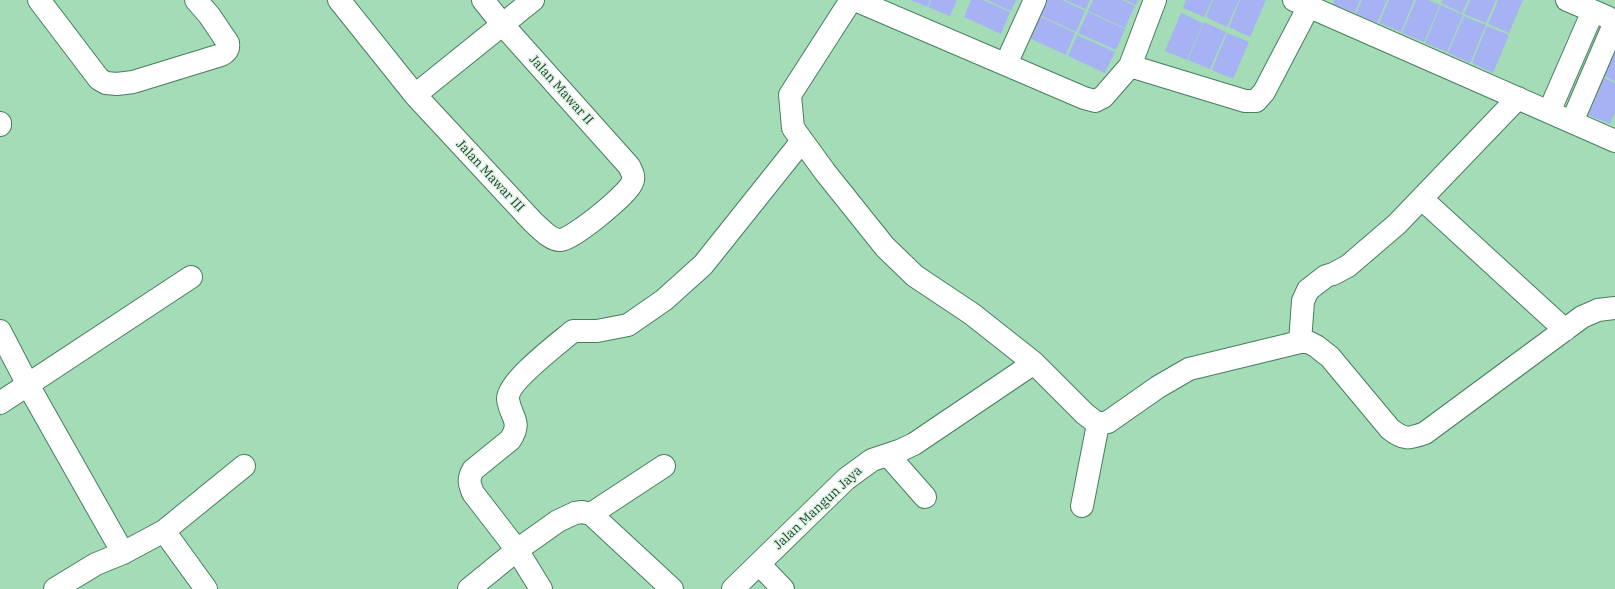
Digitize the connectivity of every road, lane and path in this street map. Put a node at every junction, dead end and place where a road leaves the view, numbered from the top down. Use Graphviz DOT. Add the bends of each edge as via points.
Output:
graph roads {
  1 [pos="39,0"];
  2 [pos="196,0"];
  3 [pos="339,0"];
  4 [pos="483,0"];
  5 [pos="533,0"];
  6 [pos="851,0"];
  7 [pos="855,0"];
  8 [pos="1035,0"];
  9 [pos="1155,0"];
  10 [pos="1571,1"];
  11 [pos="1302,3"];
  12 [pos="1592,11"];
  13 [pos="1615,21"];
  14 [pos="502,24"];
  15 [pos="1006,64"];
  16 [pos="1130,66"];
  17 [pos="415,95"];
  18 [pos="1518,98"];
  19 [pos="1549,112"];
  20 [pos="1572,122"];
  21 [pos="802,141"];
  22 [pos="1615,141"];
  23 [pos="1422,199"];
  24 [pos="573,236"];
  25 [pos="191,277"];
  26 [pos="1615,308"];
  27 [pos="0,330"];
  28 [pos="1565,330"];
  29 [pos="1300,342"];
  30 [pos="1034,363"];
  31 [pos="28,385"];
  32 [pos="0,403"];
  33 [pos="1098,424"];
  34 [pos="888,455"];
  35 [pos="244,466"];
  36 [pos="664,466"];
  37 [pos="925,498"];
  38 [pos="1082,506"];
  39 [pos="591,514"];
  40 [pos="164,532"];
  41 [pos="517,550"];
  42 [pos="123,553"];
  43 [pos="759,564"];
  44 [pos="57,588"];
  45 [pos="206,589"];
  46 [pos="469,589"];
  47 [pos="541,589"];
  48 [pos="672,589"];
  49 [pos="733,589"];
  50 [pos="783,589"];
  1 -- 2 [label="street" via="99,80 117,84 133,82 227,51 228,43"];
  3 -- 17 [label="street, Jalan Mawar III"];
  4 -- 14 [label="street, Jalan Mawar II"];
  5 -- 14 [label="street"];
  6 -- 21 [label="street" via="790,95 793,128"];
  7 -- 15 [label="street"];
  8 -- 15 [label="street"];
  9 -- 16 [label="street"];
  10 -- 12 [label="street"];
  11 -- 16 [label="street" via="1264,92 1256,100 1245,101"];
  11 -- 18 [label="street"];
  12 -- 13 [label="street"];
  12 -- 19 [label="street"];
  13 -- 20 [label="street"];
  14 -- 17 [label="street"];
  14 -- 24 [label="street, Jalan Mawar II" via="629,166 633,175 632,182 623,195"];
  15 -- 16 [label="street" via="1084,98 1095,100 1103,96"];
  17 -- 24 [label="street, Jalan Mawar III" via="533,222 553,238 560,240"];
  18 -- 19 [label="street"];
  18 -- 23 [label="street"];
  19 -- 20 [label="street"];
  20 -- 22 [label="street"];
  21 -- 30 [label="street" via="885,247 915,276 972,314"];
  21 -- 41 [label="street" via="703,265 664,300 628,325 597,331 573,331 519,378 508,399 516,426 514,435 473,470 469,480 473,493"];
  23 -- 28 [label="street"];
  23 -- 29 [label="street" via="1348,266 1326,276 1308,290 1303,301"];
  25 -- 31 [label="street"];
  26 -- 28 [label="street" via="1598,310 1582,317"];
  27 -- 31 [label="street"];
  28 -- 29 [label="street" via="1426,433 1408,439 1390,429 1330,357 1308,342"];
  29 -- 33 [label="street" via="1189,369 1108,422"];
  30 -- 33 [label="street"];
  30 -- 34 [label="street, Jalan Mangun Jaya" via="914,444"];
  31 -- 32 [label="street"];
  31 -- 42 [label="street"];
  33 -- 38 [label="street"];
  34 -- 37 [label="street"];
  34 -- 43 [label="street, Jalan Mangun Jaya" via="872,460 846,479"];
  35 -- 40 [label="street"];
  36 -- 39 [label="street"];
  39 -- 41 [label="street" via="575,513 558,521"];
  39 -- 48 [label="street"];
  40 -- 42 [label="street"];
  40 -- 45 [label="street"];
  41 -- 46 [label="street"];
  41 -- 47 [label="street"];
  42 -- 44 [label="street" via="96,564"];
  43 -- 49 [label="street, Jalan Mangun Jaya"];
  43 -- 50 [label="street"];
}
